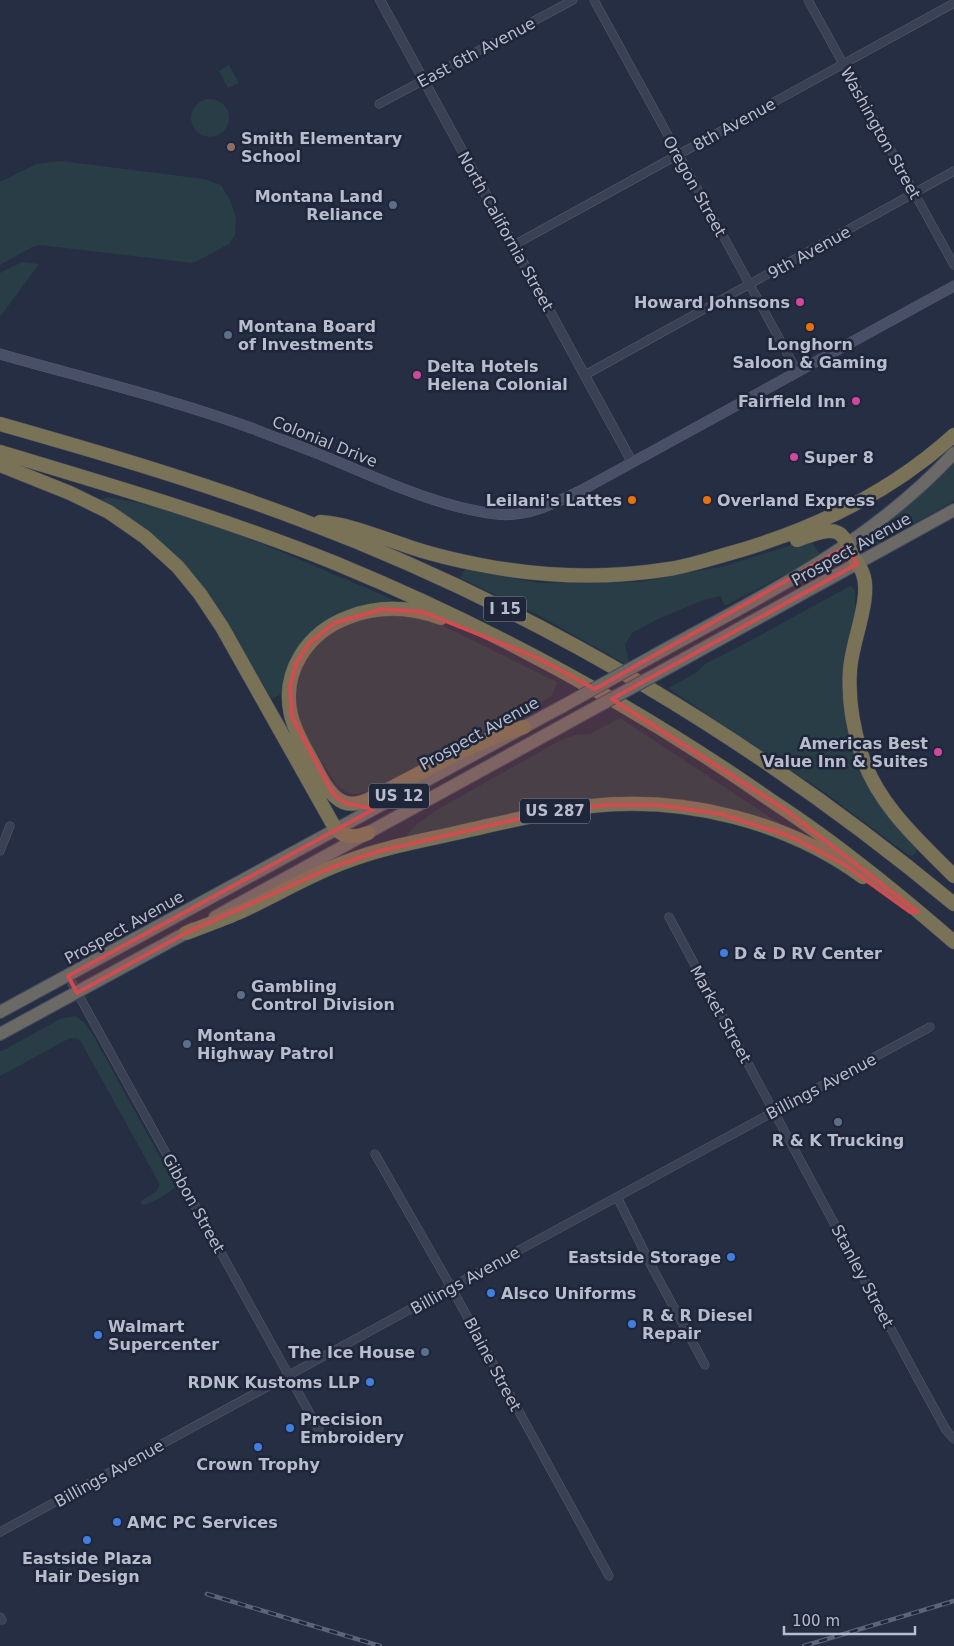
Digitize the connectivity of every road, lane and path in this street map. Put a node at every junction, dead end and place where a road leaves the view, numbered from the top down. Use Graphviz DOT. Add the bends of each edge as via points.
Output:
graph roads {
  1 [pos="380,0"];
  2 [pos="573,0"];
  3 [pos="594,0"];
  4 [pos="808,0"];
  5 [pos="954,3"];
  6 [pos="843,64"];
  7 [pos="423,81"];
  8 [pos="379,104"];
  9 [pos="678,155"];
  10 [pos="954,171"];
  11 [pos="914,194"];
  12 [pos="514,245"];
  13 [pos="954,265"];
  14 [pos="749,285"];
  15 [pos="954,286"];
  16 [pos="0,354"];
  17 [pos="798,371"];
  18 [pos="585,375"];
  19 [pos="0,424"];
  20 [pos="954,436"];
  21 [pos="0,452"];
  22 [pos="954,453"];
  23 [pos="632,462"];
  24 [pos="0,465"];
  25 [pos="954,510"];
  26 [pos="307,522"];
  27 [pos="847,546"];
  28 [pos="857,564"];
  29 [pos="671,569"];
  30 [pos="538,658"];
  31 [pos="524,727"];
  32 [pos="10,826"];
  33 [pos="337,830"];
  34 [pos="368,833"];
  35 [pos="0,851"];
  36 [pos="954,876"];
  37 [pos="954,904"];
  38 [pos="918,912"];
  39 [pos="669,917"];
  40 [pos="186,933"];
  41 [pos="954,942"];
  42 [pos="68,976"];
  43 [pos="77,992"];
  44 [pos="0,1012"];
  45 [pos="930,1027"];
  46 [pos="0,1034"];
  47 [pos="774,1111"];
  48 [pos="375,1154"];
  49 [pos="617,1197"];
  50 [pos="451,1287"];
  51 [pos="705,1365"];
  52 [pos="289,1375"];
  53 [pos="319,1430"];
  54 [pos="954,1439"];
  55 [pos="0,1532"];
  56 [pos="609,1576"];
  1 -- 7 [label="street, North California Street"];
  2 -- 7 [label="street, East 6th Avenue"];
  3 -- 9 [label="street, Oregon Street"];
  4 -- 6 [label="street, Washington Street"];
  5 -- 6 [label="street, 8th Avenue"];
  6 -- 9 [label="street, 8th Avenue"];
  6 -- 11 [label="street, Washington Street"];
  7 -- 8 [label="street, East 6th Avenue"];
  7 -- 12 [label="street, North California Street"];
  9 -- 12 [label="street, 8th Avenue"];
  9 -- 14 [label="street, Oregon Street"];
  10 -- 11 [label="street, 9th Avenue"];
  11 -- 13 [label="street, Washington Street"];
  11 -- 14 [label="street, 9th Avenue"];
  12 -- 18 [label="street, North California Street"];
  14 -- 17 [label="street, Oregon Street"];
  14 -- 18 [label="street, 9th Avenue"];
  15 -- 17 [label="main road, Colonial Drive"];
  16 -- 23 [label="main road, Colonial Drive" via="234,422 388,483 488,513 518,515 548,506"];
  17 -- 23 [label="main road, Colonial Drive"];
  18 -- 23 [label="street, North California Street"];
  19 -- 26 [label="highway, I 15" via="171,474"];
  20 -- 29 [label="highway" via="894,481 826,518 752,547"];
  21 -- 30 [label="highway, I 15" via="176,505 274,539 408,594"];
  22 -- 27 [label="highway, Prospect Avenue" via="909,497"];
  24 -- 33 [label="highway" via="70,492 109,512 145,537 178,567 218,621"];
  25 -- 28 [label="highway, Prospect Avenue"];
  26 -- 29 [label="highway" via="343,525 445,557 518,571 595,575"];
  26 -- 37 [label="highway, I 15" via="483,598 644,686 805,790"];
  27 -- 28 [label="highway"];
  27 -- 29 [label="highway" via="840,534 824,532 732,559"];
  27 -- 31 [label="highway, Prospect Avenue, bridge"];
  28 -- 34 [label="highway, Prospect Avenue, bridge"];
  28 -- 36 [label="highway" via="864,577 864,598 852,651 850,680 854,727 862,754 872,780 887,804"];
  30 -- 31 [label="highway" via="430,614 408,609 382,609 349,616 320,632 300,656 290,686 290,710 299,737 328,788 348,804 369,800 462,750"];
  30 -- 38 [label="highway, I 15" via="649,720 730,772 835,846"];
  31 -- 33 [label="highway, Prospect Avenue / US 12"];
  32 -- 35 [label="street"];
  33 -- 34 [label="highway" via="351,836"];
  33 -- 42 [label="highway, Prospect Avenue / US 12"];
  34 -- 40 [label="highway, Prospect Avenue"];
  38 -- 40 [label="highway, US 287" via="910,912 828,855 763,826 689,808 607,805 529,816 369,854 337,865"];
  38 -- 41 [label="highway, I 15"];
  39 -- 47 [label="street, Market Street"];
  40 -- 43 [label="highway, Prospect Avenue"];
  42 -- 43 [label="street, Gibbon Street"];
  42 -- 44 [label="highway, Prospect Avenue / US 12"];
  43 -- 46 [label="highway, Prospect Avenue"];
  43 -- 52 [label="street, Gibbon Street"];
  45 -- 47 [label="street, Billings Avenue"];
  47 -- 49 [label="street, Billings Avenue"];
  47 -- 54 [label="street, Stanley Street" via="918,1380"];
  48 -- 50 [label="street, Blaine Street"];
  49 -- 50 [label="street, Billings Avenue"];
  49 -- 51 [label="street"];
  50 -- 52 [label="street, Billings Avenue"];
  50 -- 56 [label="street, Blaine Street"];
  52 -- 53 [label="street, Gibbon Street"];
  52 -- 55 [label="street, Billings Avenue"];
}
